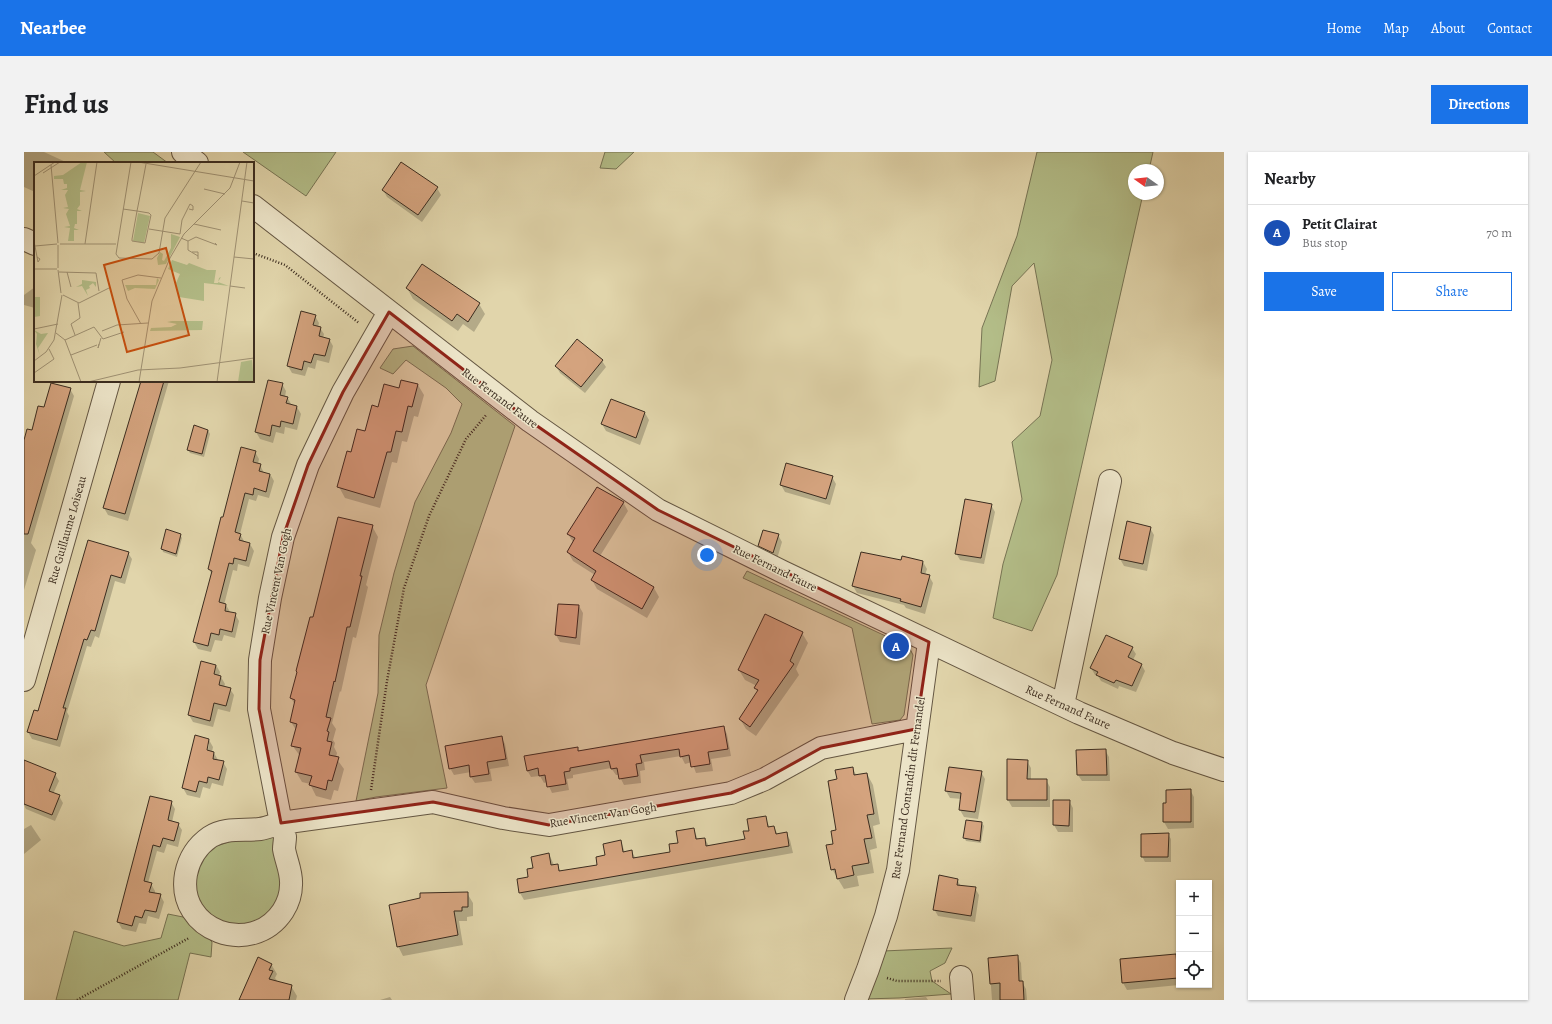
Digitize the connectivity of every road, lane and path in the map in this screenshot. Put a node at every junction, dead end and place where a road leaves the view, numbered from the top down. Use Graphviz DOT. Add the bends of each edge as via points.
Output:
graph roads {
  1 [pos="183,152"];
  2 [pos="196,162"];
  3 [pos="254,207"];
  4 [pos="24,239"];
  5 [pos="34,244"];
  6 [pos="254,254"];
  7 [pos="389,312"];
  8 [pos="375,336"];
  9 [pos="109,382"];
  10 [pos="500,398"];
  11 [pos="1110,481"];
  12 [pos="929,642"];
  13 [pos="24,680"];
  14 [pos="1063,706"];
  15 [pos="916,729"];
  16 [pos="1224,770"];
  17 [pos="368,810"];
  18 [pos="281,822"];
  19 [pos="209,927"];
  20 [pos="868,968"];
  21 [pos="961,986"];
  22 [pos="77,1000"];
  23 [pos="856,1000"];
  1 -- 2 [label="street"];
  3 -- 7 [label="street, Rue Fernand Faure"];
  4 -- 5 [label="street"];
  6 -- 8 [label="path" via="285,265"];
  7 -- 8 [label="street, Rue Vincent Van Gogh"];
  7 -- 10 [label="street, Rue Fernand Faure"];
  8 -- 18 [label="street, Rue Vincent Van Gogh" via="342,392 308,465 283,537 270,598 260,660 259,709"];
  9 -- 13 [label="street, Rue Guillaume Loiseau"];
  10 -- 12 [label="street, Rue Fernand Faure" via="658,510"];
  10 -- 17 [label="path" via="466,439 429,516 404,588"];
  11 -- 14 [label="street"];
  12 -- 14 [label="street, Rue Fernand Faure"];
  12 -- 15 [label="street, Rue Fernand Contandin dit Fernandel"];
  14 -- 16 [label="street, Rue Fernand Faure" via="1173,753"];
  15 -- 17 [label="street, Rue Vincent Van Gogh" via="821,748 765,779 731,793 549,825 503,818 433,802"];
  15 -- 20 [label="street, Rue Fernand Contandin dit Fernandel" via="898,870"];
  17 -- 18 [label="street, Rue Vincent Van Gogh"];
  18 -- 19 [label="street, Rue Vincent Van Gogh" via="292,886 287,904 278,919 263,930 246,936 228,935"];
  18 -- 19 [label="street, Rue Vincent Van Gogh" via="262,828 228,830 211,837 197,848 188,864 185,882 188,900 197,916"];
  19 -- 22 [label="path"];
  20 -- 21 [label="path" via="897,981"];
  20 -- 23 [label="street, Rue Fernand Contandin dit Fernandel"];
}
